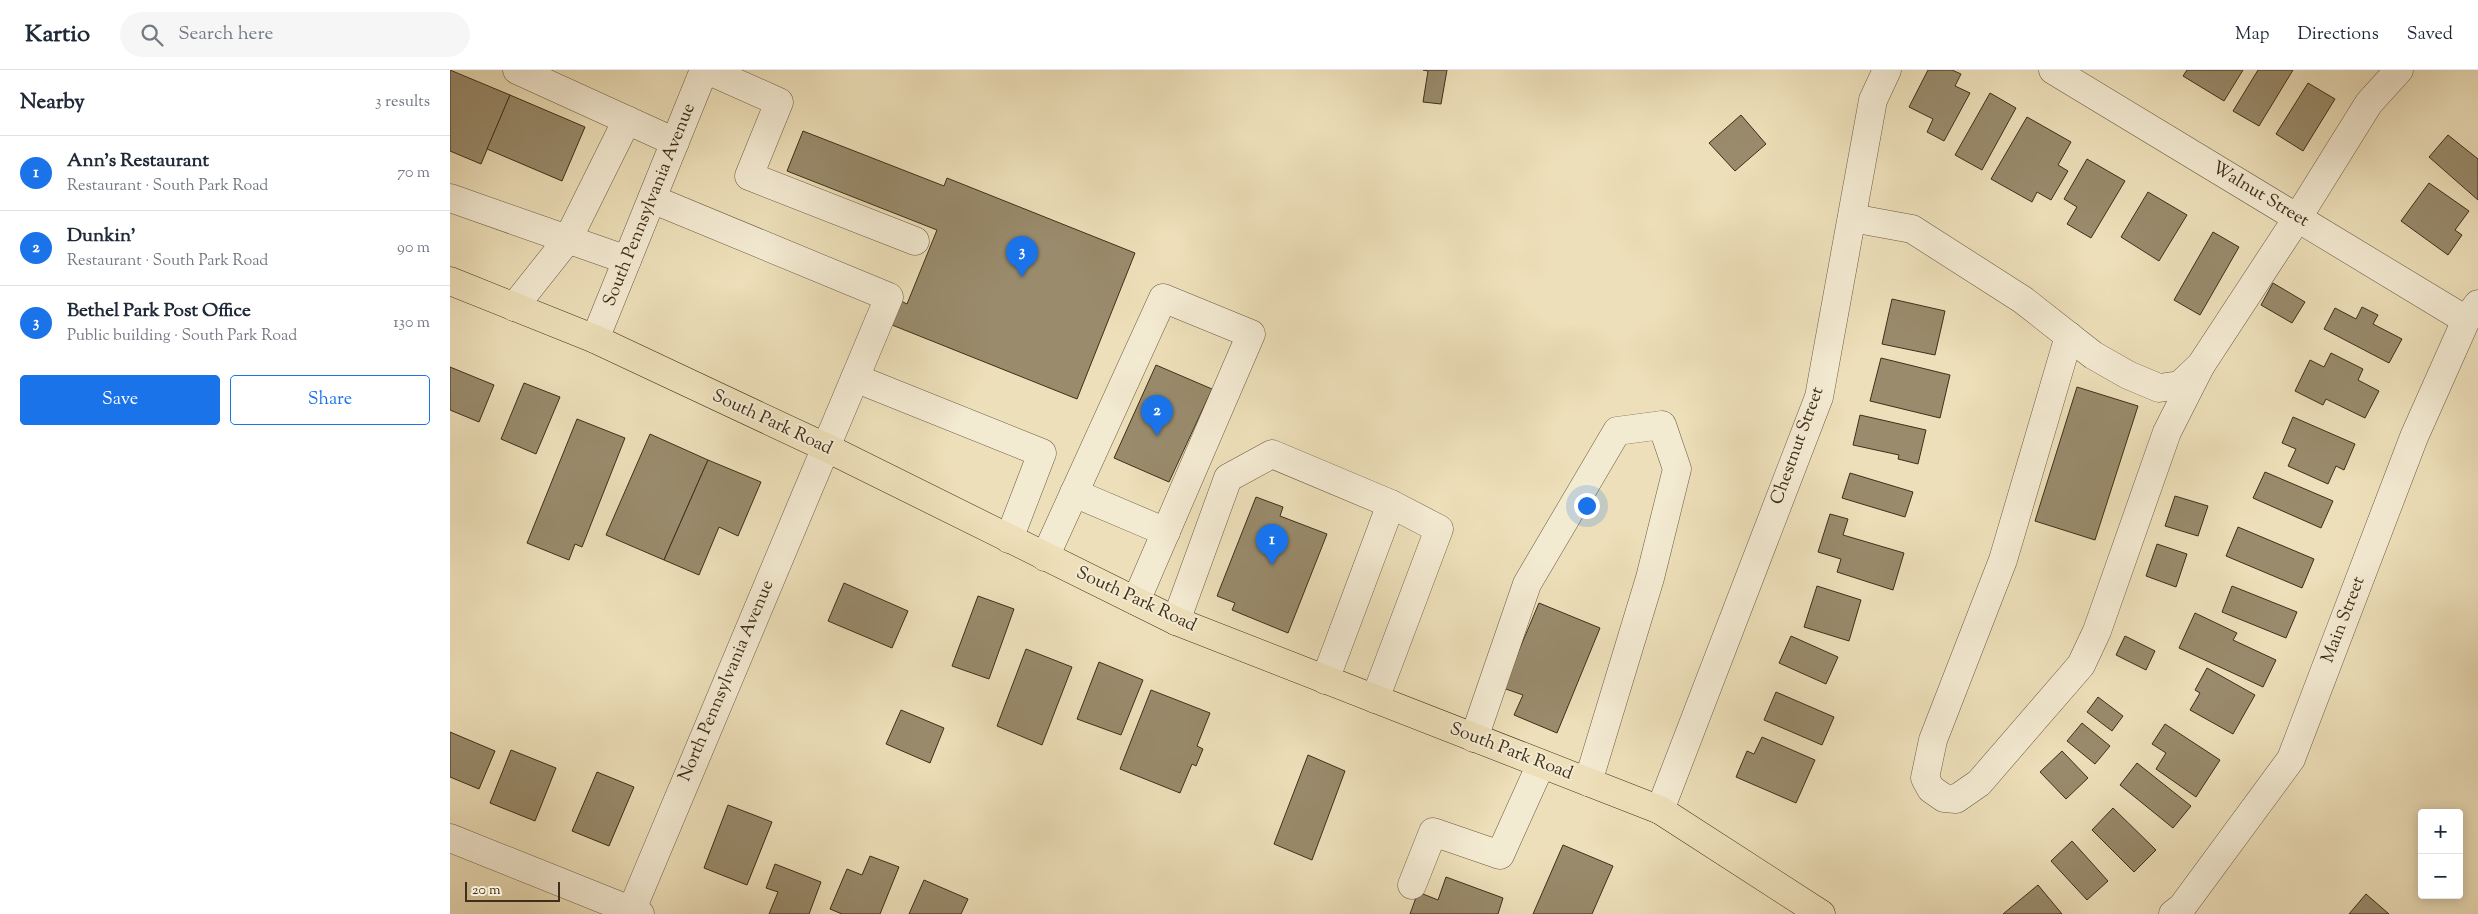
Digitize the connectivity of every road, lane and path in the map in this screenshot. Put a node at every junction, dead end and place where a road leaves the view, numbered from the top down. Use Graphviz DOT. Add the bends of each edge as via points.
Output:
graph roads {
  1 [pos="518,70"];
  2 [pos="706,70"];
  3 [pos="1887,70"];
  4 [pos="2053,70"];
  5 [pos="2399,70"];
  6 [pos="627,120"];
  7 [pos="675,142"];
  8 [pos="450,198"];
  9 [pos="652,199"];
  10 [pos="2298,217"];
  11 [pos="1852,218"];
  12 [pos="568,239"];
  13 [pos="915,241"];
  14 [pos="627,260"];
  15 [pos="450,281"];
  16 [pos="514,307"];
  17 [pos="2472,312"];
  18 [pos="2068,336"];
  19 [pos="595,339"];
  20 [pos="2201,365"];
  21 [pos="855,378"];
  22 [pos="825,447"];
  23 [pos="1074,493"];
  24 [pos="1392,504"];
  25 [pos="1166,532"];
  26 [pos="1009,539"];
  27 [pos="1045,557"];
  28 [pos="1136,601"];
  29 [pos="1176,621"];
  30 [pos="1325,680"];
  31 [pos="1375,699"];
  32 [pos="1474,738"];
  33 [pos="1541,764"];
  34 [pos="1588,782"];
  35 [pos="1660,810"];
  36 [pos="450,838"];
  37 [pos="1412,885"];
  38 [pos="634,913"];
  39 [pos="1821,914"];
  40 [pos="2174,914"];
  1 -- 6 [label="street"];
  2 -- 7 [label="street, South Pennsylvania Avenue"];
  2 -- 13 [label="street" via="779,102 749,176"];
  3 -- 11 [label="street, Chestnut Street" via="1873,100"];
  4 -- 10 [label="street, Walnut Street"];
  5 -- 10 [label="street" via="2369,104"];
  6 -- 7 [label="street"];
  6 -- 12 [label="street"];
  7 -- 9 [label="street, South Pennsylvania Avenue"];
  8 -- 12 [label="street"];
  9 -- 14 [label="street, South Pennsylvania Avenue"];
  9 -- 21 [label="street, North Pennsylvania Avenue" via="890,297"];
  10 -- 17 [label="street, Walnut Street"];
  10 -- 20 [label="street"];
  11 -- 18 [label="street" via="1912,229 2023,300"];
  11 -- 35 [label="street, Chestnut Street" via="1819,396"];
  12 -- 14 [label="street"];
  12 -- 16 [label="street"];
  14 -- 19 [label="street, South Pennsylvania Avenue"];
  15 -- 16 [label="main road, South Park Road"];
  16 -- 19 [label="main road, South Park Road"];
  17 -- 40 [label="street, Main Street" via="2414,437 2291,759"];
  18 -- 20 [label="street" via="2093,355 2159,388 2180,385"];
  18 -- 20 [label="street" via="2003,560 1933,740 1925,778 1931,790 1944,798 1956,799 1979,783 2081,665 2097,631 2167,432"];
  19 -- 22 [label="main road, South Park Road"];
  21 -- 22 [label="street, North Pennsylvania Avenue"];
  21 -- 26 [label="street" via="1042,453"];
  22 -- 26 [label="main road, South Park Road"];
  22 -- 38 [label="street, North Pennsylvania Avenue"];
  23 -- 25 [label="street"];
  23 -- 25 [label="street" via="1163,298 1251,334"];
  23 -- 27 [label="street"];
  24 -- 29 [label="street" via="1272,454 1228,478"];
  24 -- 30 [label="street"];
  24 -- 31 [label="street" via="1439,529"];
  25 -- 28 [label="street"];
  26 -- 27 [label="main road, South Park Road"];
  27 -- 28 [label="main road, South Park Road"];
  28 -- 29 [label="main road, South Park Road"];
  29 -- 30 [label="main road, South Park Road"];
  30 -- 31 [label="main road, South Park Road"];
  31 -- 32 [label="main road, South Park Road"];
  32 -- 33 [label="main road, South Park Road"];
  32 -- 34 [label="street" via="1527,584 1617,431 1662,425 1677,469 1650,578"];
  33 -- 34 [label="main road, South Park Road"];
  33 -- 37 [label="street" via="1500,855 1432,832"];
  34 -- 35 [label="main road, South Park Road"];
  35 -- 39 [label="main road, South Park Road"];
  36 -- 38 [label="street"];
}
